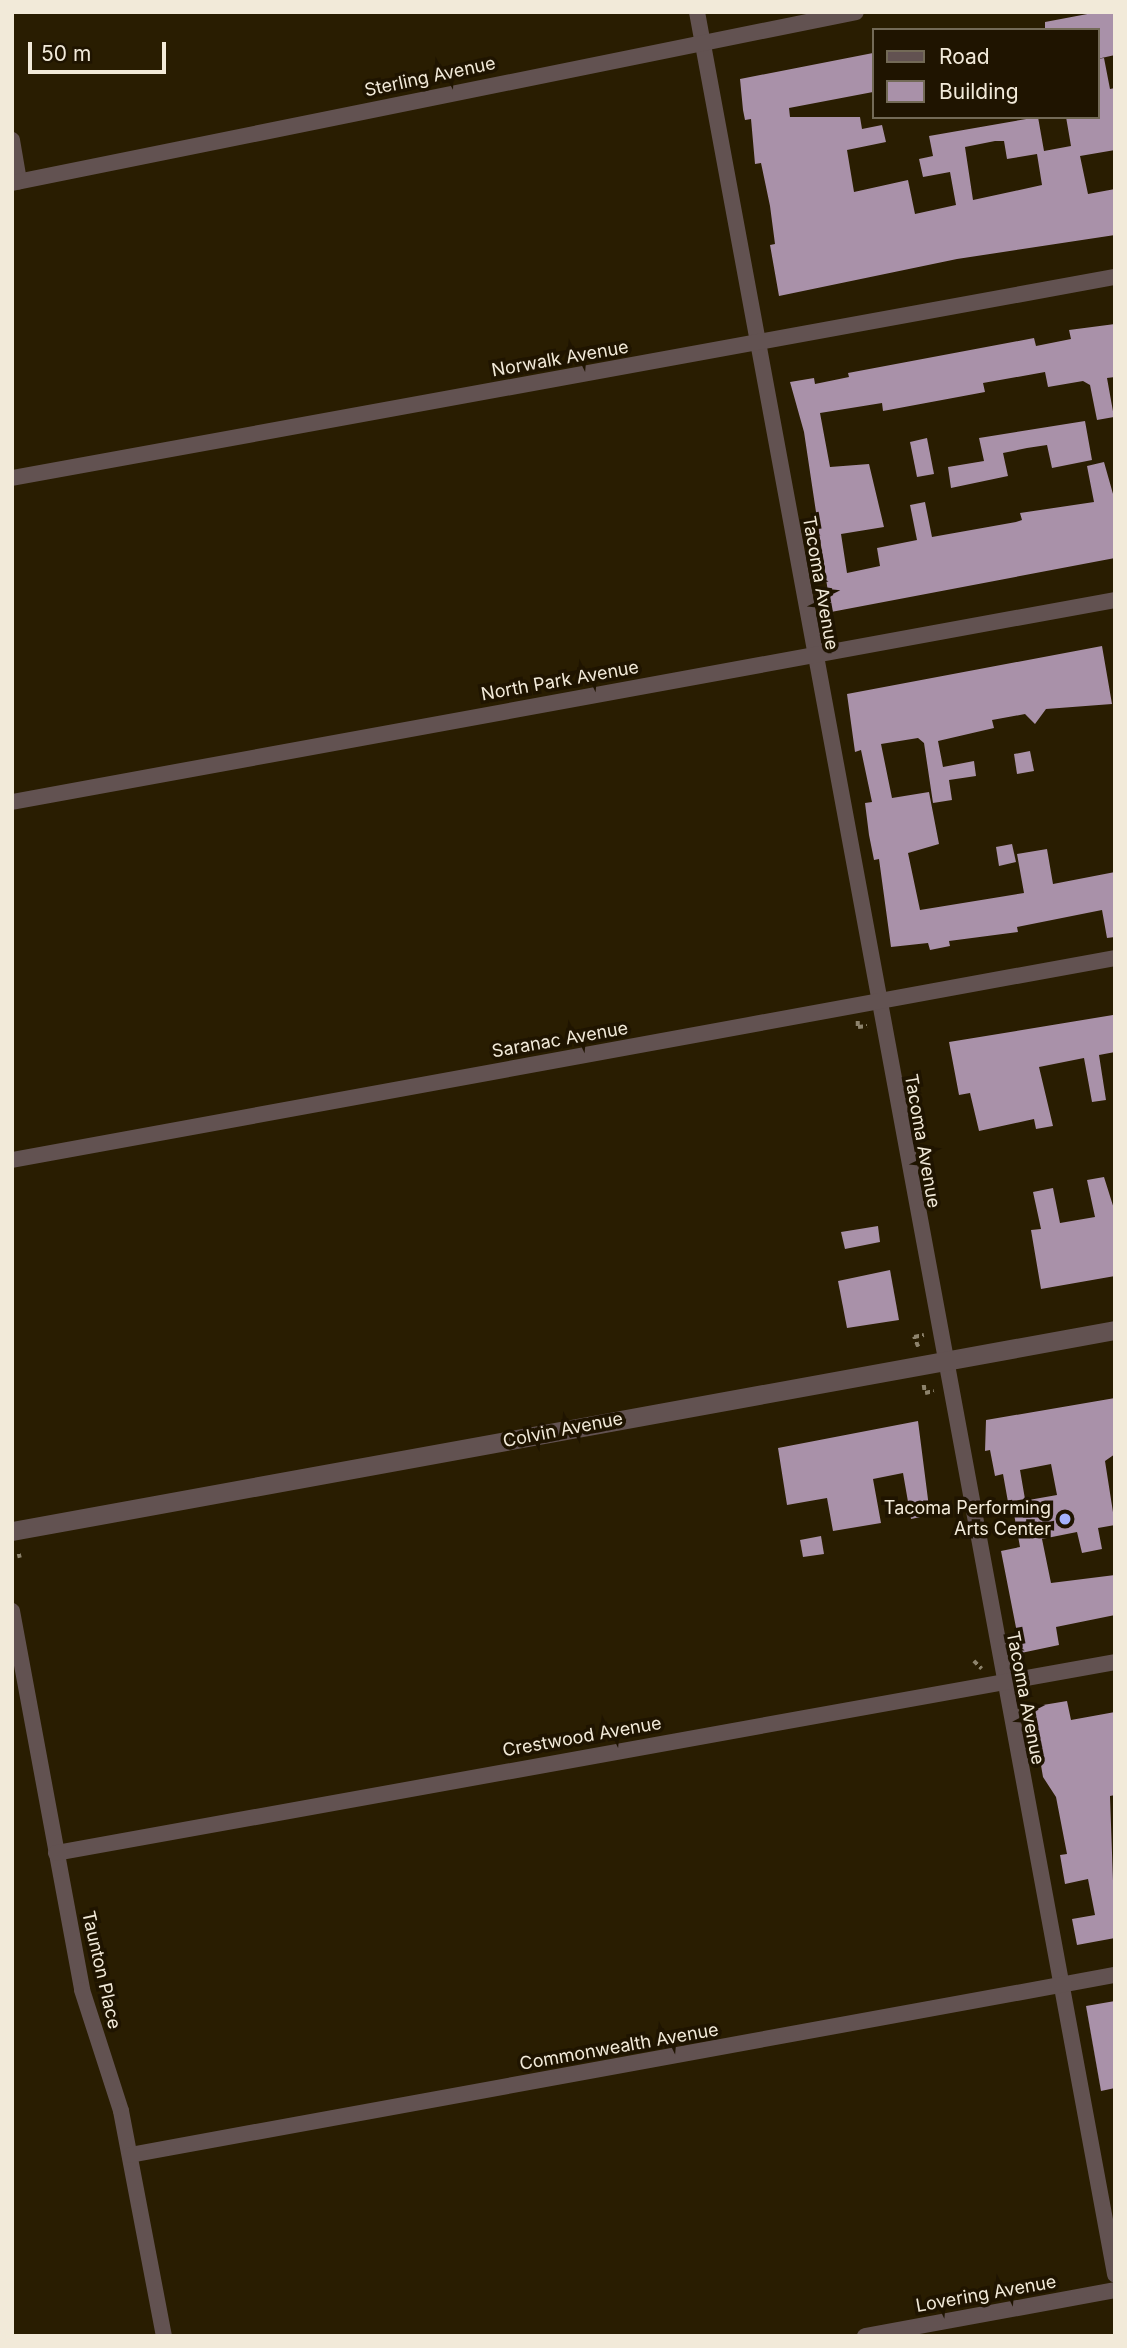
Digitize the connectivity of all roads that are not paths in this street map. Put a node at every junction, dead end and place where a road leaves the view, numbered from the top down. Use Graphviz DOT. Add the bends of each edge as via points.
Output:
graph roads {
  1 [pos="697,12"];
  2 [pos="856,12"];
  3 [pos="702,41"];
  4 [pos="12,140"];
  5 [pos="16,182"];
  6 [pos="1115,278"];
  7 [pos="757,342"];
  8 [pos="12,478"];
  9 [pos="1115,600"];
  10 [pos="814,654"];
  11 [pos="12,802"];
  12 [pos="1115,958"];
  13 [pos="877,1002"];
  14 [pos="12,1160"];
  15 [pos="1115,1330"];
  16 [pos="943,1362"];
  17 [pos="12,1531"];
  18 [pos="12,1611"];
  19 [pos="1115,1662"];
  20 [pos="1002,1682"];
  21 [pos="56,1853"];
  22 [pos="1115,1975"];
  23 [pos="1059,1986"];
  24 [pos="130,2155"];
  25 [pos="1115,2275"];
  26 [pos="1115,2290"];
  27 [pos="164,2336"];
  28 [pos="865,2336"];
  1 -- 3 [label="street, Tacoma Avenue"];
  2 -- 3 [label="street, Sterling Avenue"];
  3 -- 5 [label="street, Sterling Avenue"];
  3 -- 7 [label="street, Tacoma Avenue"];
  4 -- 5 [label="street"];
  6 -- 7 [label="street, Norwalk Avenue"];
  7 -- 8 [label="street, Norwalk Avenue"];
  7 -- 10 [label="street, Tacoma Avenue"];
  9 -- 10 [label="street, North Park Avenue"];
  10 -- 11 [label="street, North Park Avenue"];
  10 -- 13 [label="street, Tacoma Avenue"];
  12 -- 13 [label="street, Saranac Avenue"];
  13 -- 14 [label="street, Saranac Avenue"];
  13 -- 16 [label="street, Tacoma Avenue"];
  15 -- 16 [label="street, Colvin Avenue"];
  16 -- 17 [label="street, Colvin Avenue"];
  16 -- 20 [label="street, Tacoma Avenue"];
  18 -- 21 [label="street, Taunton Place"];
  19 -- 20 [label="street, Crestwood Avenue"];
  20 -- 21 [label="street, Crestwood Avenue"];
  20 -- 23 [label="street, Tacoma Avenue"];
  21 -- 24 [label="street, Taunton Place" via="82,1990"];
  22 -- 23 [label="street, Commonwealth Avenue"];
  23 -- 24 [label="street, Commonwealth Avenue"];
  23 -- 25 [label="street, Tacoma Avenue"];
  24 -- 27 [label="street, Taunton Place"];
  26 -- 28 [label="street, Lovering Avenue"];
}
